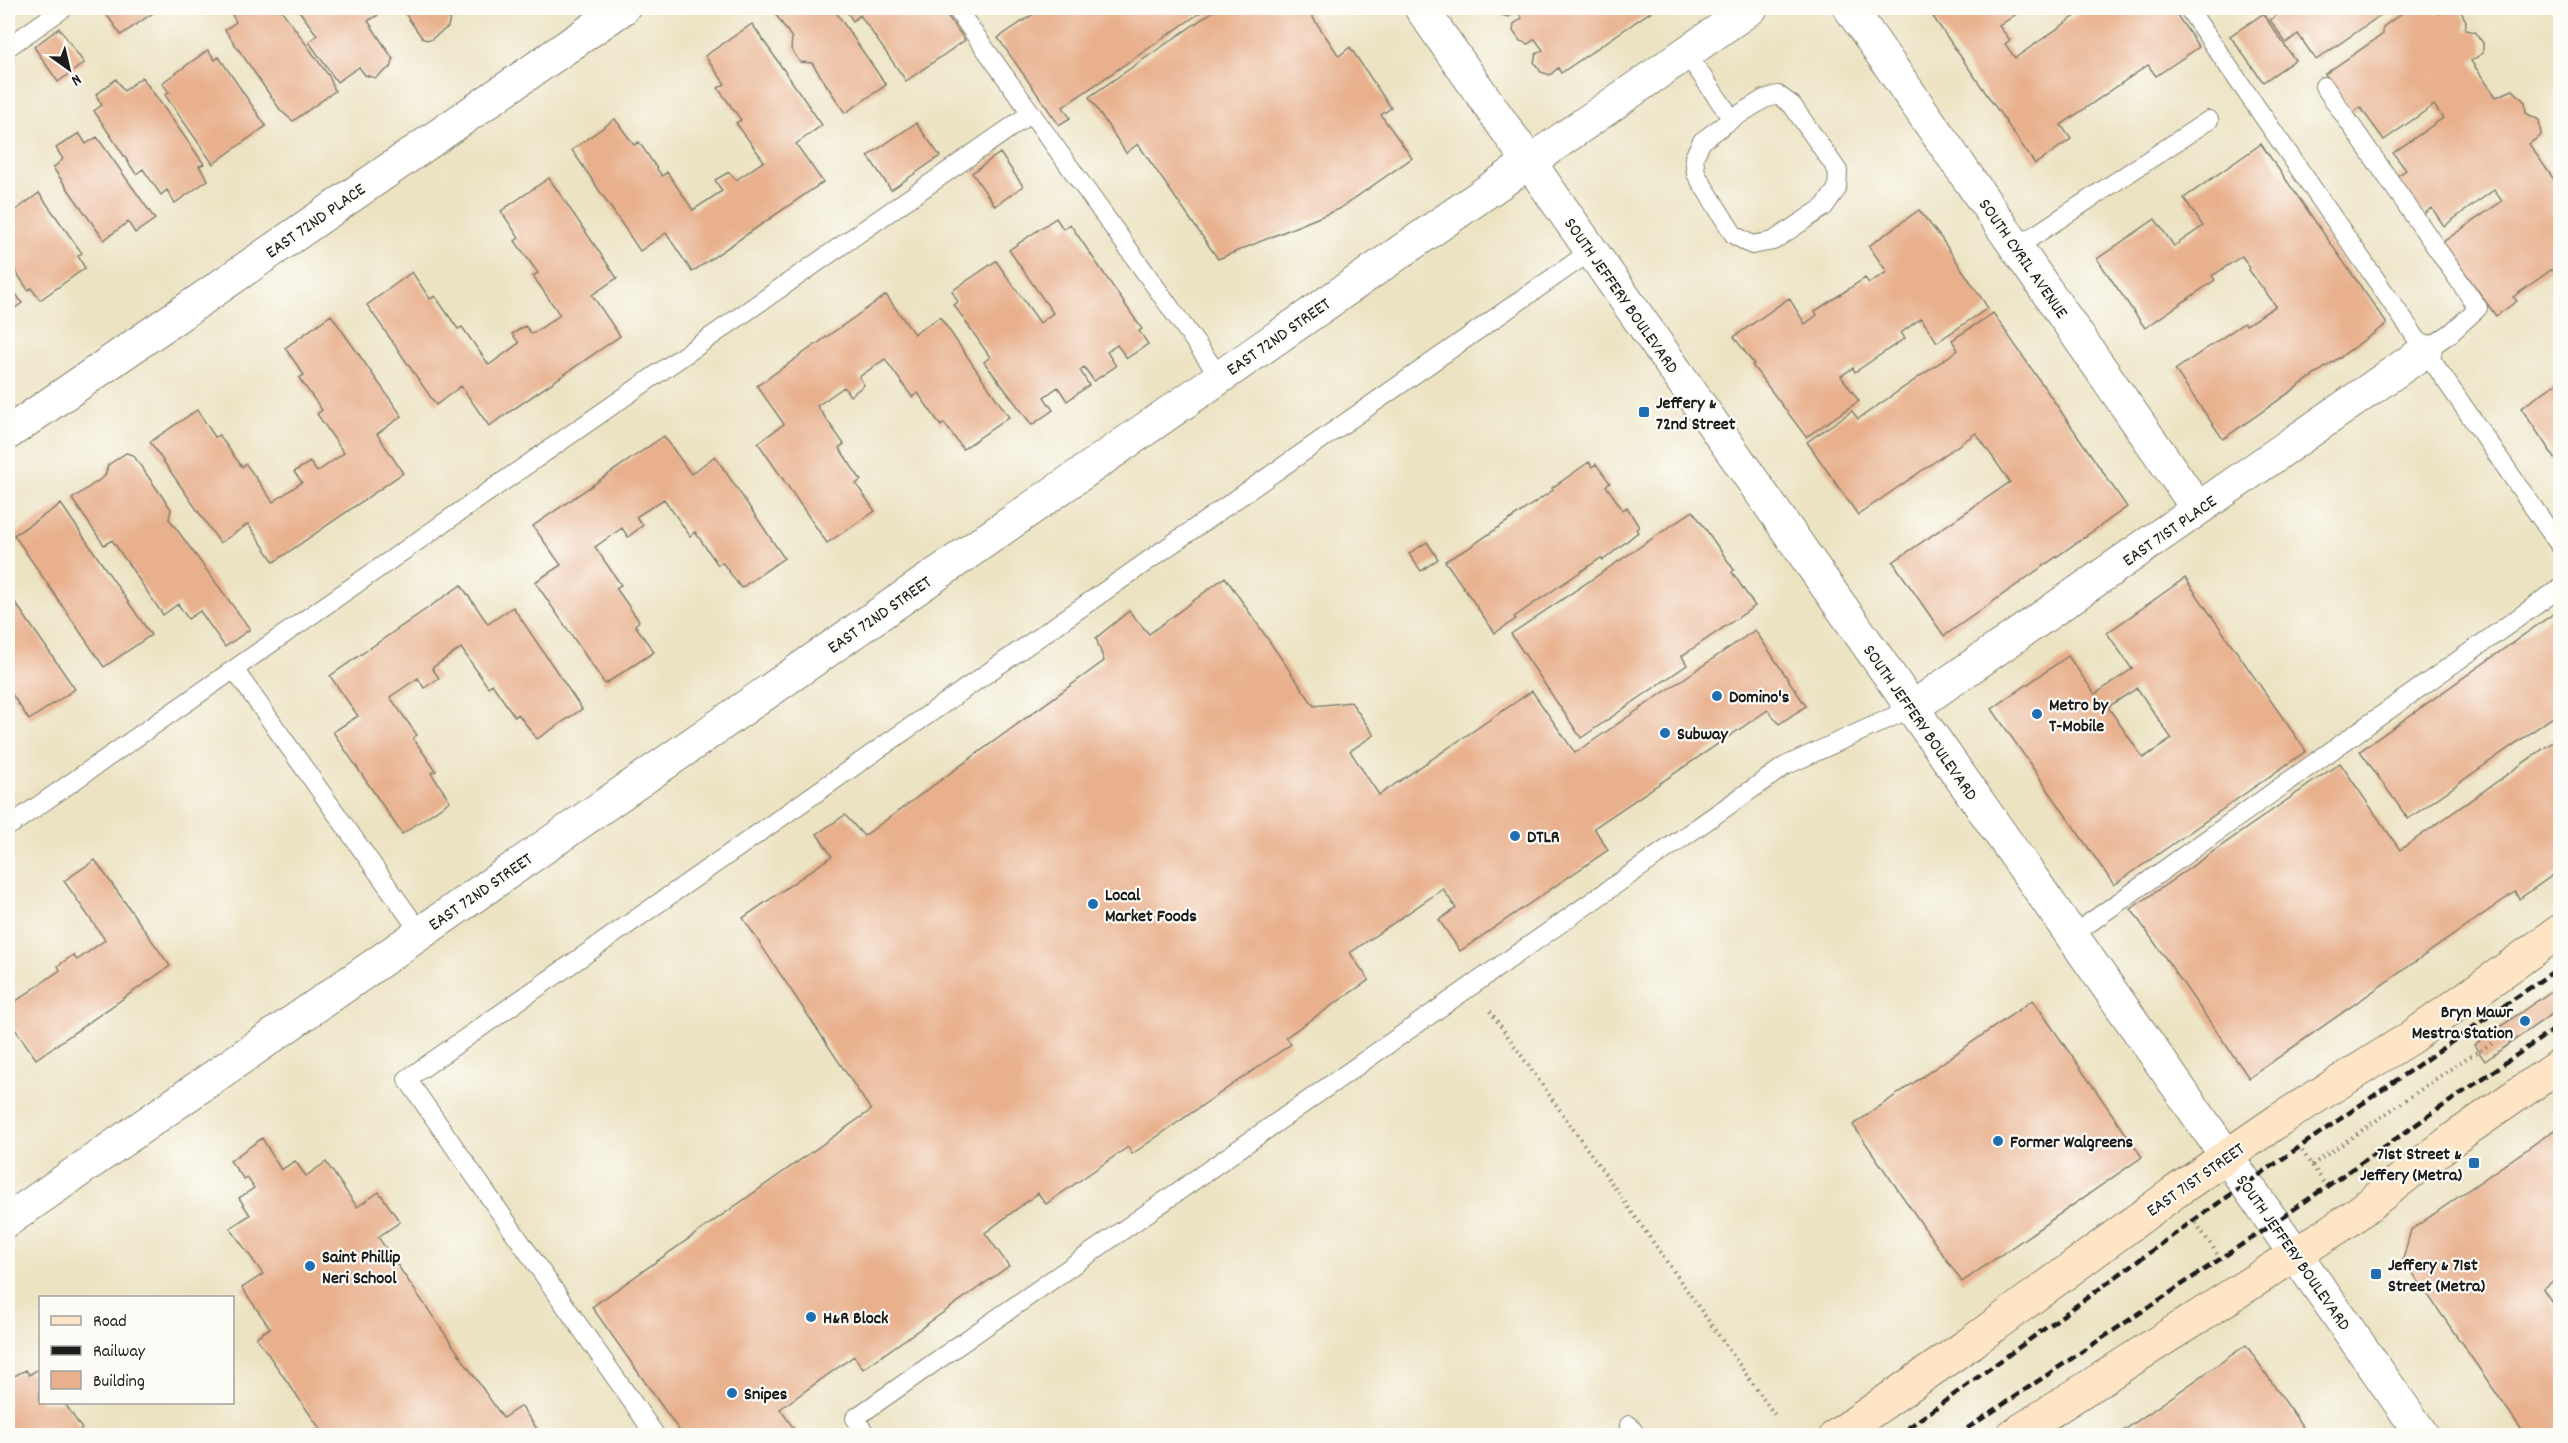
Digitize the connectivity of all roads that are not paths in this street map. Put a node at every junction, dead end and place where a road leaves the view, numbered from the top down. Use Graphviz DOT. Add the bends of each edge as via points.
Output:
graph roads {
  1 [pos="64,8"];
  2 [pos="624,8"];
  3 [pos="956,8"];
  4 [pos="1421,8"];
  5 [pos="1751,8"];
  6 [pos="1850,8"];
  7 [pos="2188,8"];
  8 [pos="8,47"];
  9 [pos="1686,53"];
  10 [pos="2324,86"];
  11 [pos="1030,114"];
  12 [pos="1732,119"];
  13 [pos="2209,120"];
  14 [pos="1528,162"];
  15 [pos="2017,248"];
  16 [pos="1591,251"];
  17 [pos="2425,351"];
  18 [pos="1220,377"];
  19 [pos="8,433"];
  20 [pos="2198,509"];
  21 [pos="2560,546"];
  22 [pos="2560,588"];
  23 [pos="234,669"];
  24 [pos="1911,708"];
  25 [pos="12,824"];
  26 [pos="420,932"];
  27 [pos="2560,932"];
  28 [pos="2071,936"];
  29 [pos="2560,1065"];
  30 [pos="2228,1156"];
  31 [pos="8,1220"];
  32 [pos="2295,1254"];
  33 [pos="2018,1434"];
  34 [pos="657,1436"];
  35 [pos="867,1436"];
  36 [pos="1836,1436"];
  37 [pos="2423,1436"];
  1 -- 8 [label="lane"];
  2 -- 19 [label="street, EAST 72ND PLACE"];
  3 -- 11 [label="lane"];
  4 -- 14 [label="street, SOUTH JEFFERY BOULEVARD"];
  5 -- 9 [label="street, EAST 72ND STREET"];
  6 -- 15 [label="street, SOUTH CYRIL AVENUE"];
  7 -- 17 [label="lane"];
  9 -- 12 [label="lane"];
  9 -- 14 [label="street, EAST 72ND STREET"];
  10 -- 17 [label="lane" via="2478,308"];
  11 -- 18 [label="lane"];
  11 -- 23 [label="lane"];
  12 -- 12 [label="lane" via="1702,141 1694,157 1696,174 1734,234 1752,245 1773,241 1824,207 1837,189 1838,171 1792,105 1778,95"];
  13 -- 15 [label="lane"];
  14 -- 16 [label="street, SOUTH JEFFERY BOULEVARD"];
  14 -- 18 [label="street, EAST 72ND STREET"];
  15 -- 20 [label="street, SOUTH CYRIL AVENUE"];
  16 -- 24 [label="street, SOUTH JEFFERY BOULEVARD"];
  16 -- 34 [label="lane" via="407,1079"];
  17 -- 20 [label="street, EAST 71ST PLACE"];
  17 -- 21 [label="lane"];
  18 -- 26 [label="street, EAST 72ND STREET"];
  20 -- 24 [label="street, EAST 71ST PLACE"];
  22 -- 28 [label="lane"];
  23 -- 25 [label="lane"];
  23 -- 26 [label="lane"];
  24 -- 28 [label="street, SOUTH JEFFERY BOULEVARD"];
  24 -- 35 [label="lane" via="1785,766 855,1418"];
  26 -- 31 [label="street, EAST 72ND STREET"];
  27 -- 30 [label="main road, EAST 71ST STREET" via="2410,1038"];
  28 -- 30 [label="street, SOUTH JEFFERY BOULEVARD"];
  29 -- 32 [label="main road" via="2456,1137 2349,1220"];
  30 -- 32 [label="street, SOUTH JEFFERY BOULEVARD"];
  30 -- 36 [label="main road, EAST 71ST STREET"];
  32 -- 33 [label="main road"];
  32 -- 37 [label="street, SOUTH JEFFERY BOULEVARD"];
}
